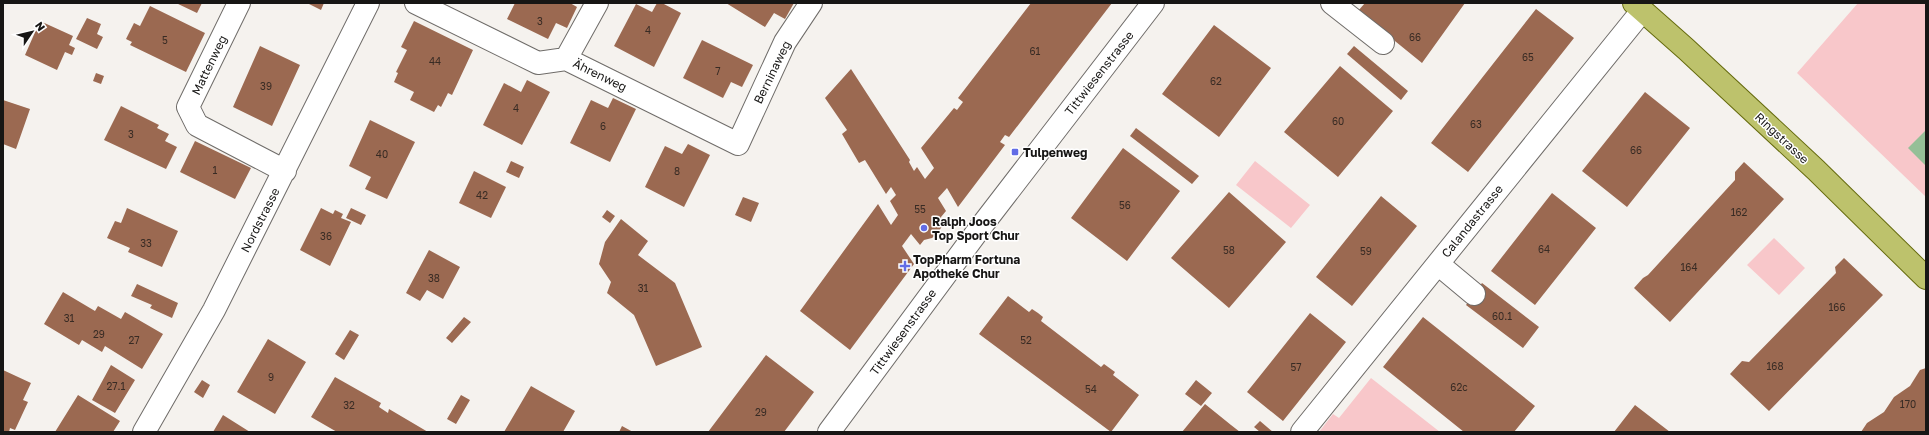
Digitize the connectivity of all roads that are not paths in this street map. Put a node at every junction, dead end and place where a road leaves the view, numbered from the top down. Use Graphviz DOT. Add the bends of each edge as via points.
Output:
graph roads {
  1 [pos="239,3"];
  2 [pos="368,3"];
  3 [pos="416,3"];
  4 [pos="597,3"];
  5 [pos="810,3"];
  6 [pos="1153,3"];
  7 [pos="1332,3"];
  8 [pos="1638,7"];
  9 [pos="1383,44"];
  10 [pos="566,59"];
  11 [pos="738,144"];
  12 [pos="284,170"];
  13 [pos="1438,264"];
  14 [pos="1926,278"];
  15 [pos="1474,294"];
  16 [pos="144,432"];
  17 [pos="829,432"];
  18 [pos="1302,432"];
  1 -- 12 [label="street, Mattenweg" via="188,107 196,125"];
  2 -- 12 [label="street, Nordstrasse"];
  3 -- 10 [label="street, Ährenweg" via="538,63"];
  4 -- 10 [label="street"];
  5 -- 11 [label="street, Berninaweg" via="785,42"];
  6 -- 17 [label="street, Tittwiesenstrasse" via="983,224"];
  7 -- 9 [label="street"];
  8 -- 13 [label="street, Calandastrasse"];
  8 -- 14 [label="main road, Ringstrasse" via="1816,170"];
  10 -- 11 [label="street, Ährenweg"];
  12 -- 16 [label="street, Nordstrasse" via="214,310"];
  13 -- 15 [label="street"];
  13 -- 18 [label="street, Calandastrasse"];
}
